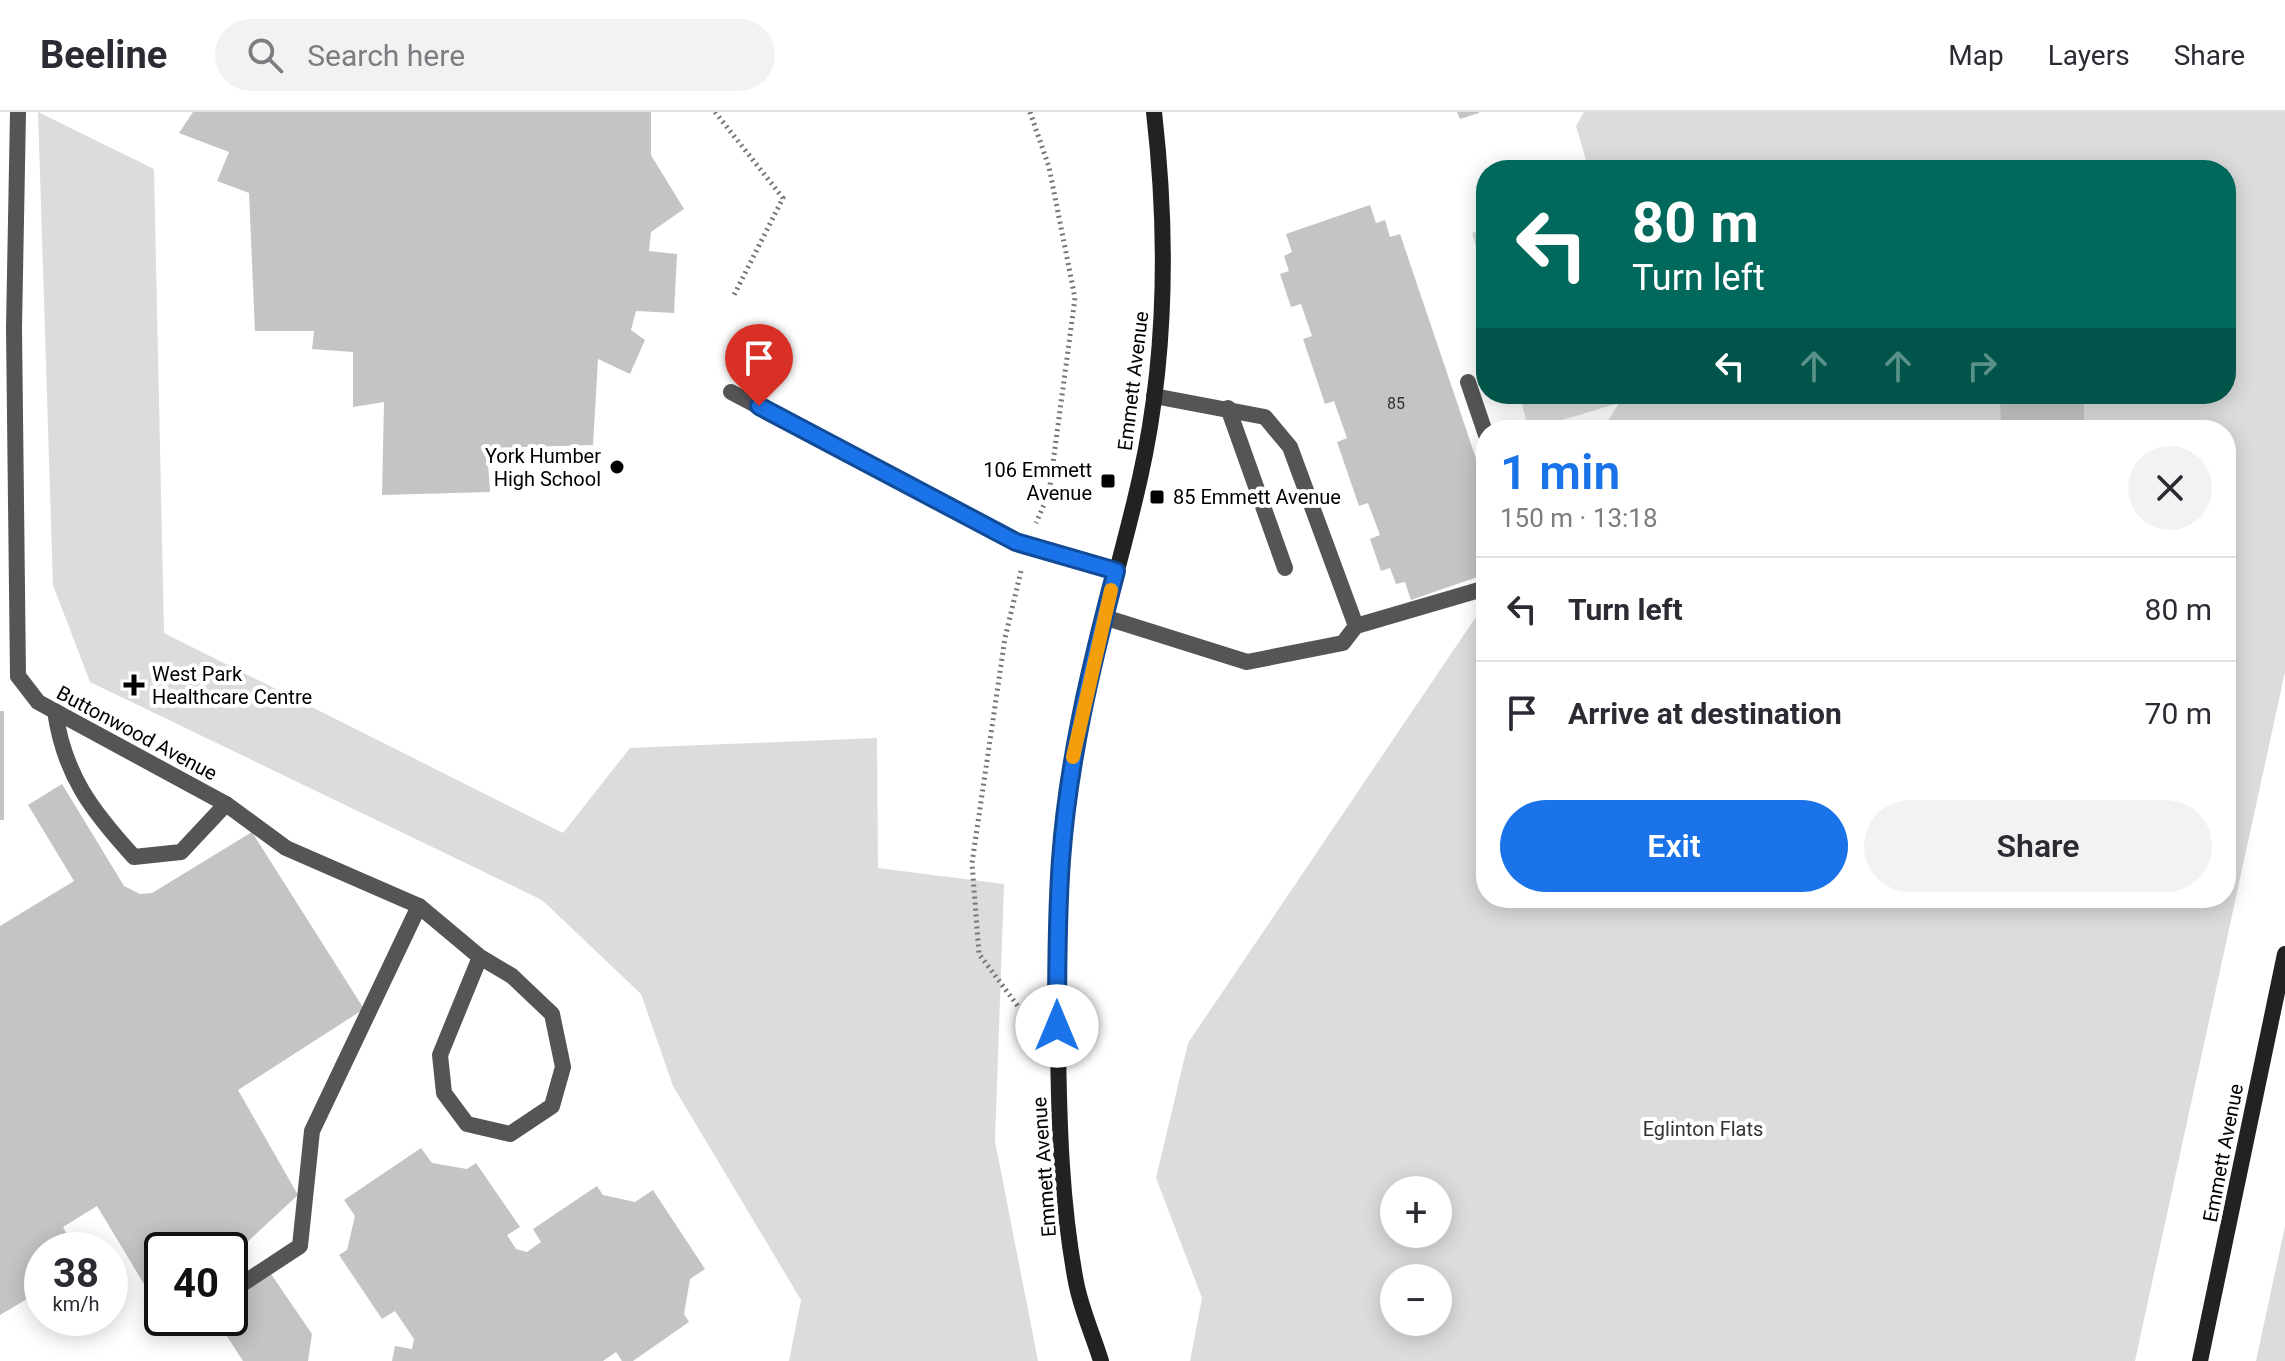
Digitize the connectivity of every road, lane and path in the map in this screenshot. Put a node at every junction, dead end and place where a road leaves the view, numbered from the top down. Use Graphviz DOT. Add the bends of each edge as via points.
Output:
graph roads {
  1 [pos="18,112"];
  2 [pos="715,112"];
  3 [pos="1154,112"];
  4 [pos="18,279"];
  5 [pos="0,283"];
  6 [pos="734,295"];
  7 [pos="1468,382"];
  8 [pos="731,392"];
  9 [pos="1154,396"];
  10 [pos="1228,408"];
  11 [pos="1481,420"];
  12 [pos="1285,568"];
  13 [pos="1116,571"];
  14 [pos="1476,594"];
  15 [pos="1104,617"];
  16 [pos="1356,626"];
  17 [pos="55,711"];
  18 [pos="226,804"];
  19 [pos="419,906"];
  20 [pos="2285,954"];
  21 [pos="480,957"];
  22 [pos="248,1280"];
  23 [pos="1101,1361"];
  24 [pos="2200,1361"];
  1 -- 4 [label="street, Buttonwood Avenue"];
  2 -- 6 [label="path" via="783,198"];
  3 -- 9 [label="street, Emmett Avenue" via="1163,213 1163,297"];
  4 -- 5 [label="street"];
  4 -- 17 [label="street, Buttonwood Avenue" via="18,676 38,702"];
  7 -- 11 [label="street"];
  8 -- 13 [label="street" via="1016,542"];
  9 -- 10 [label="street"];
  9 -- 13 [label="street, Emmett Avenue"];
  10 -- 12 [label="street"];
  10 -- 16 [label="street" via="1265,417 1290,447"];
  13 -- 15 [label="street, Emmett Avenue"];
  14 -- 16 [label="street"];
  15 -- 16 [label="street" via="1247,662 1343,643"];
  15 -- 23 [label="street, Emmett Avenue" via="1069,785 1057,959 1067,1228 1077,1287"];
  17 -- 18 [label="street, Buttonwood Avenue"];
  17 -- 18 [label="street" via="61,748 95,814 134,857 181,852"];
  18 -- 19 [label="street, Buttonwood Avenue" via="286,848"];
  19 -- 21 [label="street, Buttonwood Avenue"];
  19 -- 22 [label="street" via="312,1131 300,1246"];
  20 -- 24 [label="street, Emmett Avenue"];
  21 -- 21 [label="street, Buttonwood Avenue" via="440,1055 444,1093 467,1124 510,1134 552,1106 563,1067 552,1014 512,976"];
}
